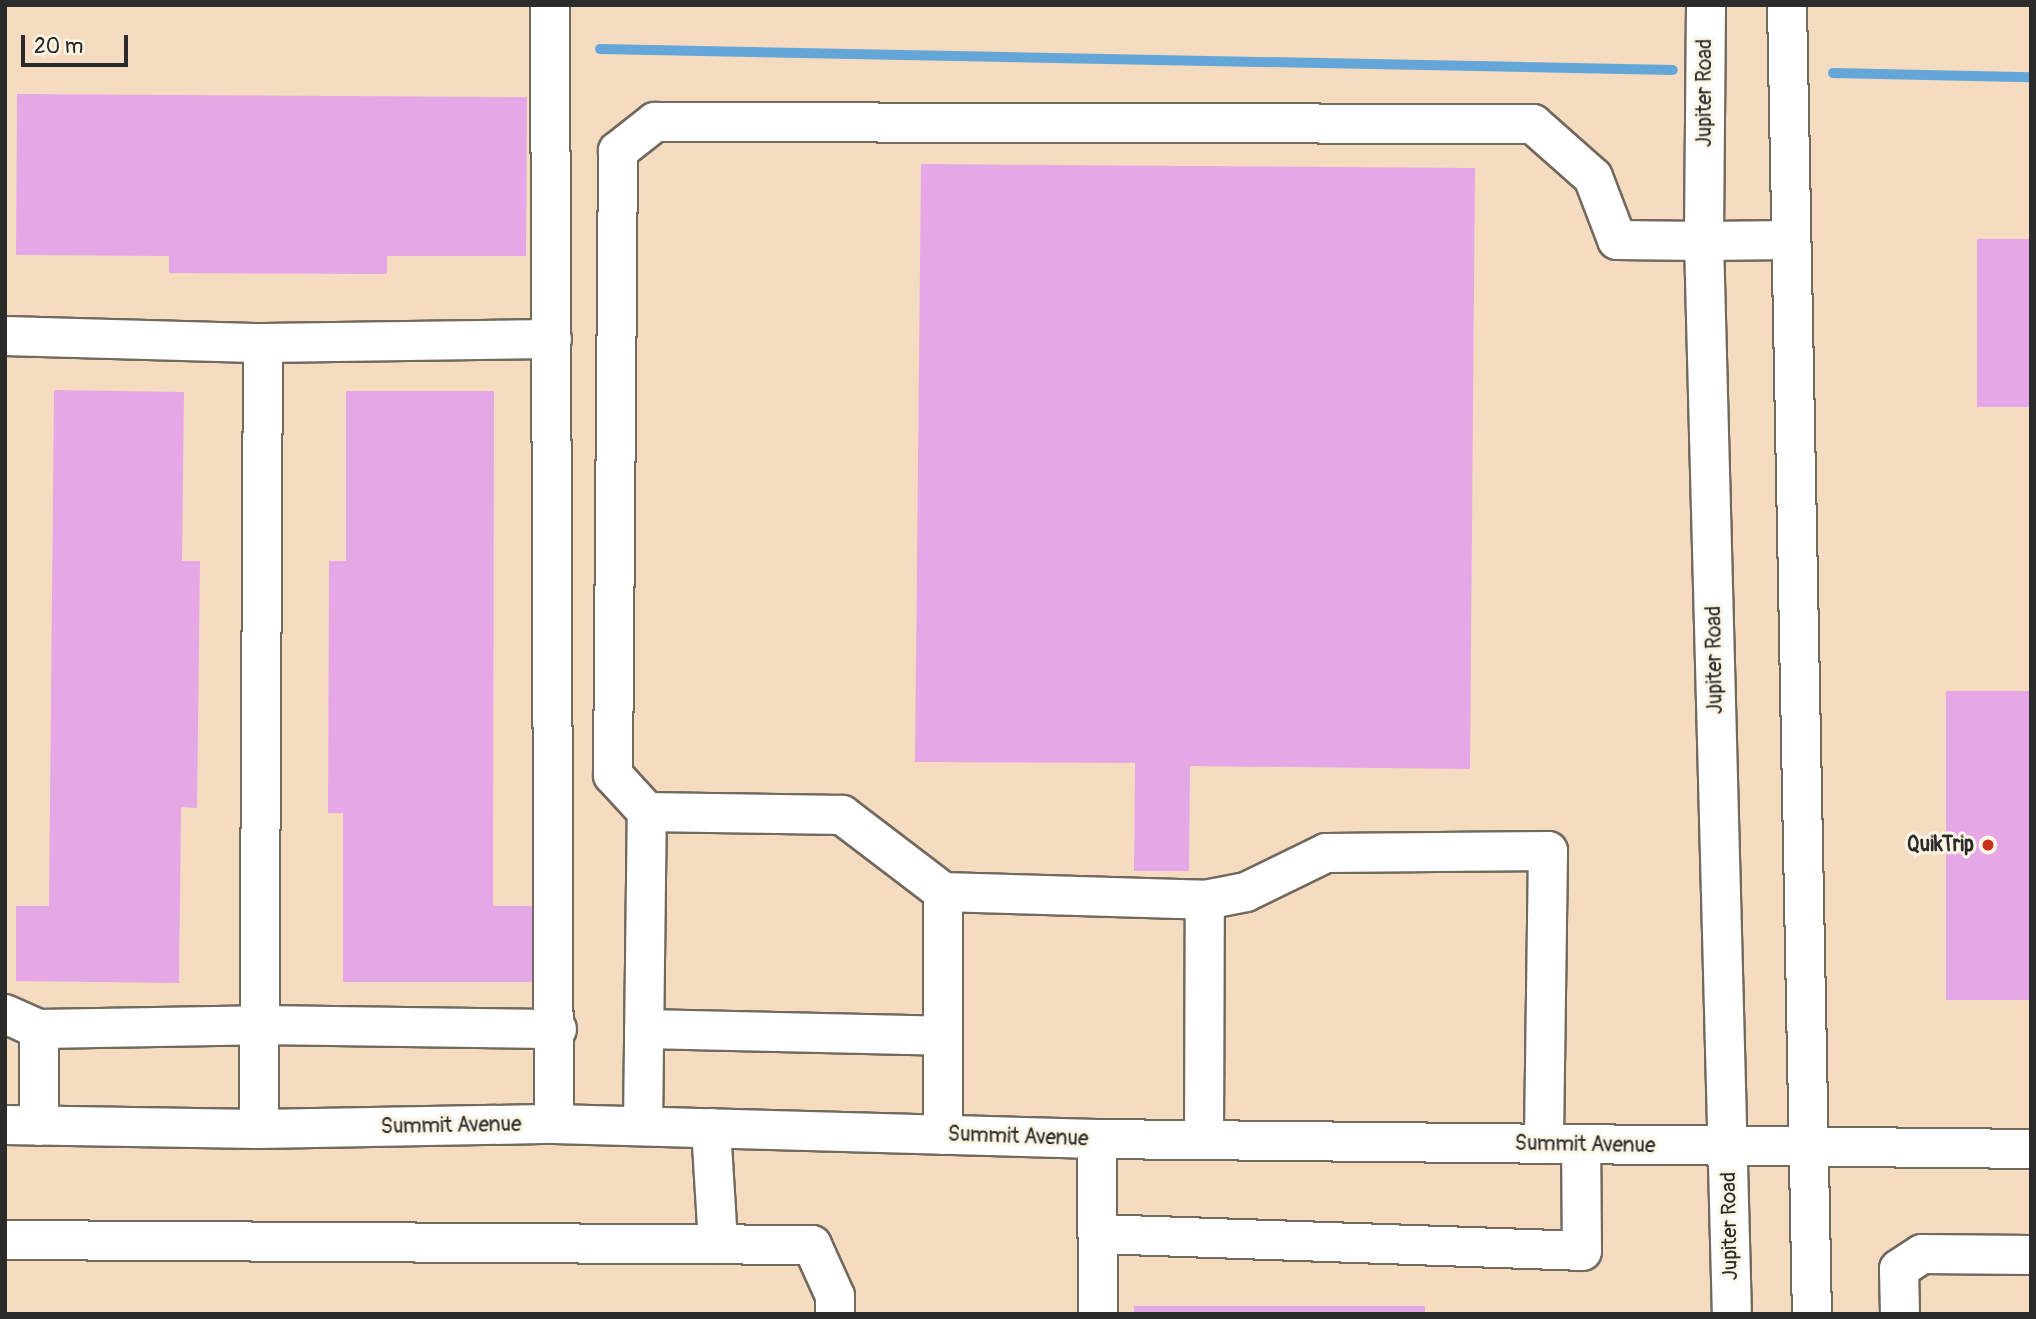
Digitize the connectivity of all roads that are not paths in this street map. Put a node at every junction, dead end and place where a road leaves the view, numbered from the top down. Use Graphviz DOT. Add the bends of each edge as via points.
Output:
graph roads {
  1 [pos="550,5"];
  2 [pos="1706,5"];
  3 [pos="1787,5"];
  4 [pos="1790,240"];
  5 [pos="1704,241"];
  6 [pos="5,335"];
  7 [pos="552,339"];
  8 [pos="263,344"];
  9 [pos="647,812"];
  10 [pos="943,892"];
  11 [pos="1205,900"];
  12 [pos="22,1022"];
  13 [pos="260,1025"];
  14 [pos="557,1029"];
  15 [pos="644,1029"];
  16 [pos="943,1036"];
  17 [pos="554,1124"];
  18 [pos="22,1126"];
  19 [pos="643,1126"];
  20 [pos="711,1128"];
  21 [pos="259,1129"];
  22 [pos="943,1135"];
  23 [pos="1097,1139"];
  24 [pos="1204,1140"];
  25 [pos="1562,1144"];
  26 [pos="1729,1147"];
  27 [pos="1808,1147"];
  28 [pos="2031,1149"];
  29 [pos="1098,1234"];
  30 [pos="5,1240"];
  31 [pos="718,1244"];
  32 [pos="2031,1255"];
  33 [pos="835,1314"];
  34 [pos="1098,1314"];
  35 [pos="1732,1314"];
  36 [pos="1812,1314"];
  37 [pos="1900,1314"];
  1 -- 7 [label="main road"];
  2 -- 5 [label="main road, Jupiter Road"];
  3 -- 4 [label="main road"];
  4 -- 5 [label="main road"];
  4 -- 27 [label="main road"];
  5 -- 9 [label="main road" via="1617,240 1593,177 1532,124 655,122 618,151 616,216 613,775"];
  5 -- 26 [label="main road, Jupiter Road"];
  6 -- 8 [label="main road"];
  7 -- 8 [label="main road"];
  7 -- 14 [label="main road"];
  8 -- 13 [label="main road"];
  9 -- 10 [label="main road" via="842,815"];
  9 -- 15 [label="main road"];
  10 -- 11 [label="main road"];
  10 -- 16 [label="main road"];
  11 -- 24 [label="main road"];
  11 -- 25 [label="main road" via="1246,892 1326,853 1548,851"];
  12 -- 13 [label="main road"];
  12 -- 18 [label="main road"];
  13 -- 14 [label="main road"];
  13 -- 21 [label="main road"];
  14 -- 17 [label="main road"];
  15 -- 16 [label="main road"];
  15 -- 19 [label="main road"];
  16 -- 22 [label="main road"];
  17 -- 19 [label="main road, Summit Avenue"];
  17 -- 21 [label="main road, Summit Avenue"];
  18 -- 21 [label="main road, Summit Avenue"];
  19 -- 20 [label="main road, Summit Avenue"];
  20 -- 22 [label="main road, Summit Avenue"];
  20 -- 31 [label="main road"];
  22 -- 23 [label="main road, Summit Avenue"];
  23 -- 24 [label="main road, Summit Avenue"];
  23 -- 29 [label="main road"];
  24 -- 25 [label="main road, Summit Avenue"];
  25 -- 26 [label="main road, Summit Avenue"];
  25 -- 29 [label="main road" via="1582,1251"];
  26 -- 27 [label="main road, Summit Avenue"];
  26 -- 35 [label="main road, Jupiter Road"];
  27 -- 28 [label="main road, Summit Avenue"];
  27 -- 36 [label="main road"];
  29 -- 34 [label="main road"];
  30 -- 31 [label="main road"];
  31 -- 33 [label="main road" via="812,1245 835,1296"];
  32 -- 37 [label="main road" via="1922,1254 1899,1269"];
}
